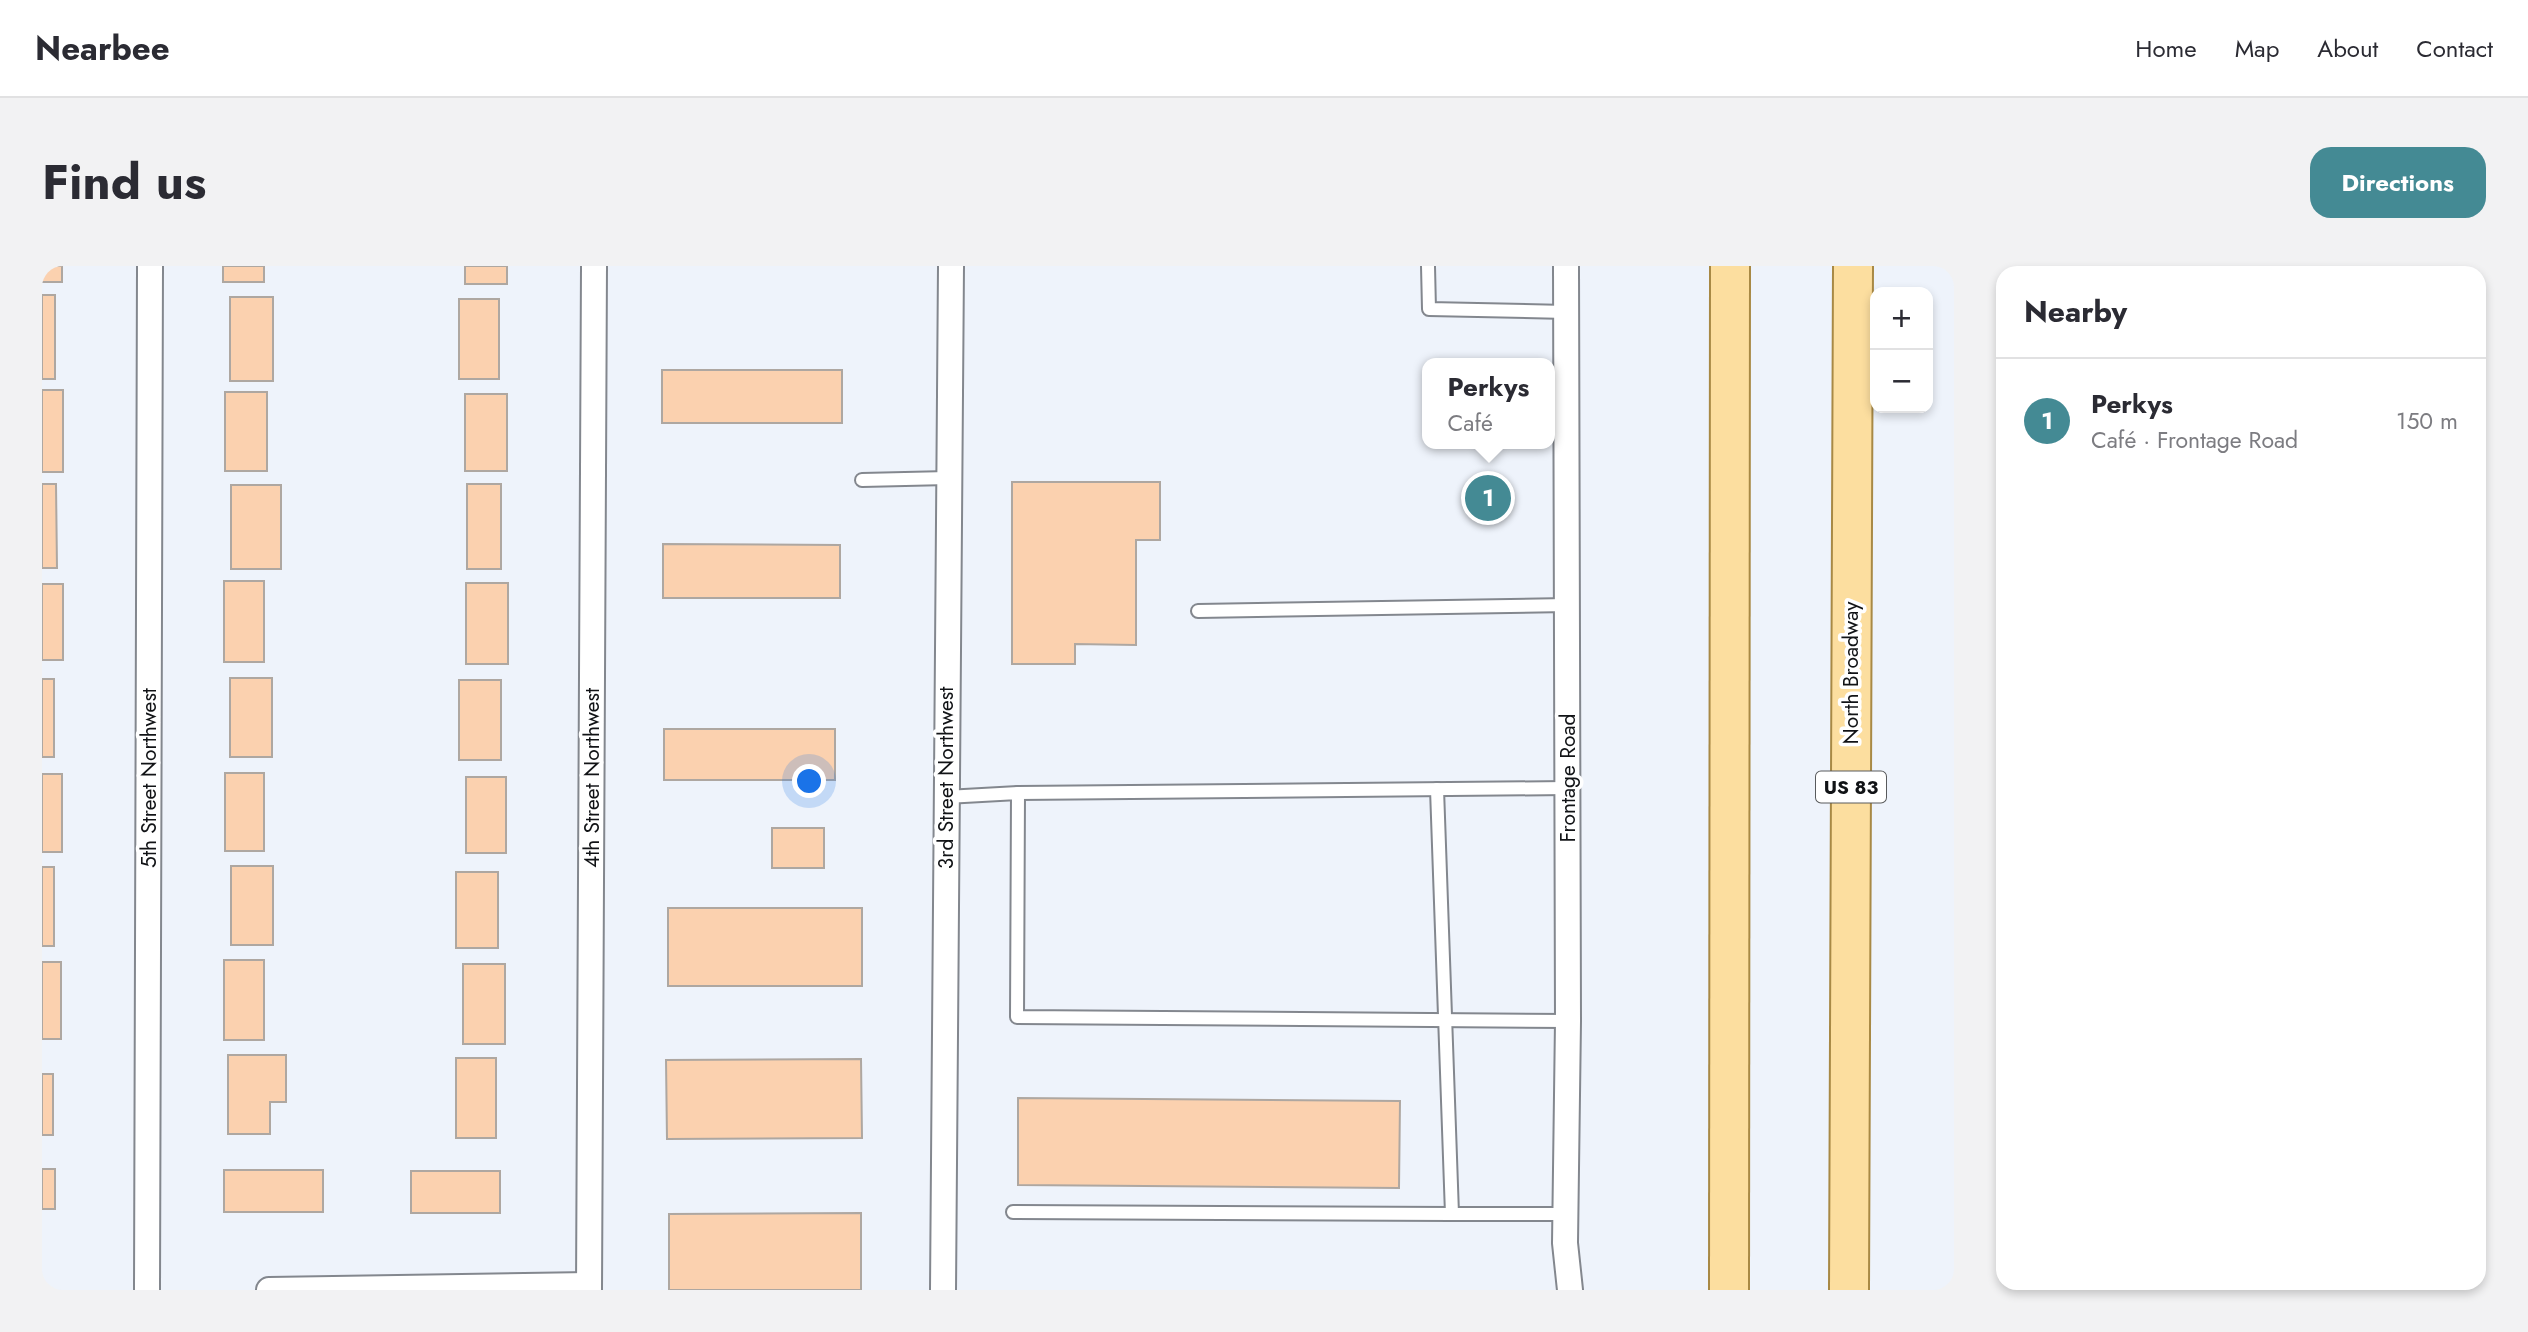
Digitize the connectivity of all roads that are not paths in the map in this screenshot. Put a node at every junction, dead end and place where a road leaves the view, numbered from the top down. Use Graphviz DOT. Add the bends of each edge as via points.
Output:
graph roads {
  1 [pos="150,266"];
  2 [pos="594,266"];
  3 [pos="951,266"];
  4 [pos="1428,266"];
  5 [pos="1566,266"];
  6 [pos="1730,266"];
  7 [pos="1853,266"];
  8 [pos="1567,312"];
  9 [pos="948,478"];
  10 [pos="862,480"];
  11 [pos="1569,605"];
  12 [pos="1198,611"];
  13 [pos="1567,788"];
  14 [pos="1437,789"];
  15 [pos="1018,793"];
  16 [pos="946,797"];
  17 [pos="1444,1020"];
  18 [pos="1569,1021"];
  19 [pos="1013,1212"];
  20 [pos="1451,1214"];
  21 [pos="1566,1214"];
  22 [pos="589,1288"];
  23 [pos="147,1290"];
  24 [pos="269,1290"];
  25 [pos="943,1290"];
  26 [pos="1570,1290"];
  27 [pos="1729,1290"];
  28 [pos="1849,1290"];
  1 -- 23 [label="street, 5th Street Northwest"];
  2 -- 22 [label="street, 4th Street Northwest"];
  3 -- 9 [label="street, 3rd Street Northwest"];
  4 -- 8 [label="lane" via="1429,309"];
  5 -- 8 [label="street, Frontage Road"];
  6 -- 27 [label="main road"];
  7 -- 28 [label="main road, North Broadway / US 83"];
  8 -- 11 [label="street, Frontage Road"];
  9 -- 10 [label="lane"];
  9 -- 16 [label="street, 3rd Street Northwest"];
  11 -- 12 [label="lane"];
  11 -- 13 [label="street, Frontage Road"];
  13 -- 14 [label="lane"];
  13 -- 18 [label="street, Frontage Road"];
  14 -- 15 [label="lane"];
  14 -- 17 [label="lane"];
  15 -- 16 [label="lane"];
  15 -- 17 [label="lane" via="1017,1017"];
  16 -- 25 [label="street, 3rd Street Northwest"];
  17 -- 18 [label="lane"];
  17 -- 20 [label="lane"];
  18 -- 21 [label="street, Frontage Road"];
  19 -- 20 [label="lane"];
  20 -- 21 [label="lane"];
  21 -- 26 [label="street, Frontage Road"];
  22 -- 24 [label="street"];
}
